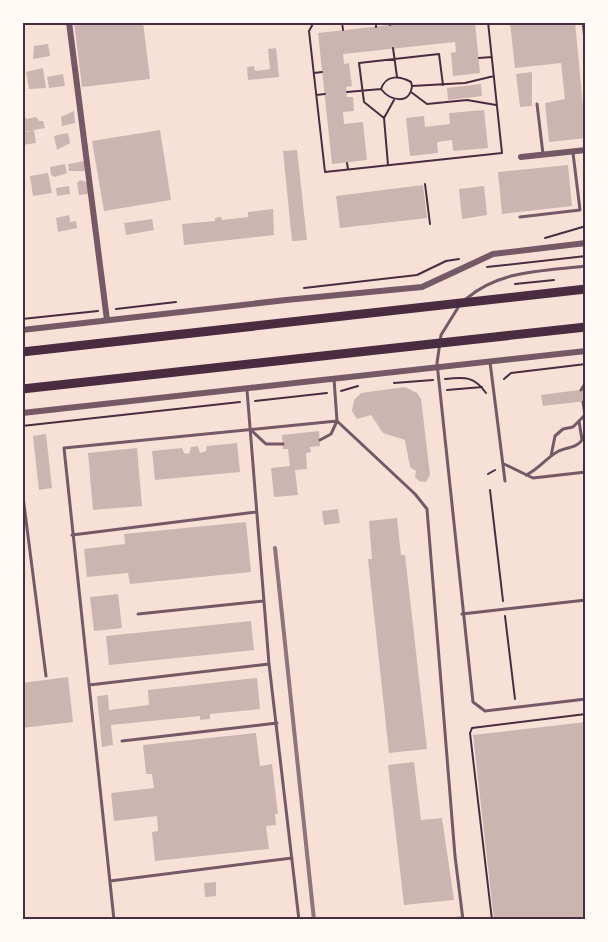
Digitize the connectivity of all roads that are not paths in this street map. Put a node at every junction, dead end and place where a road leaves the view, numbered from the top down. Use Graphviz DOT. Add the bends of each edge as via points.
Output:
graph roads {
  1 [pos="69,22"];
  2 [pos="583,22"];
  3 [pos="585,48"];
  4 [pos="537,104"];
  5 [pos="585,150"];
  6 [pos="573,151"];
  7 [pos="543,154"];
  8 [pos="521,157"];
  9 [pos="520,217"];
  10 [pos="585,243"];
  11 [pos="585,266"];
  12 [pos="585,289"];
  13 [pos="107,320"];
  14 [pos="585,327"];
  15 [pos="22,330"];
  16 [pos="585,351"];
  17 [pos="22,352"];
  18 [pos="490,362"];
  19 [pos="334,379"];
  20 [pos="585,382"];
  21 [pos="247,388"];
  22 [pos="22,389"];
  23 [pos="581,390"];
  24 [pos="583,402"];
  25 [pos="22,412"];
  26 [pos="337,421"];
  27 [pos="579,421"];
  28 [pos="250,430"];
  29 [pos="320,440"];
  30 [pos="283,444"];
  31 [pos="549,460"];
  32 [pos="504,463"];
  33 [pos="585,472"];
  34 [pos="526,475"];
  35 [pos="505,481"];
  36 [pos="22,489"];
  37 [pos="256,512"];
  38 [pos="72,535"];
  39 [pos="585,600"];
  40 [pos="263,601"];
  41 [pos="138,614"];
  42 [pos="462,614"];
  43 [pos="269,664"];
  44 [pos="46,676"];
  45 [pos="89,685"];
  46 [pos="585,699"];
  47 [pos="277,723"];
  48 [pos="122,741"];
  49 [pos="292,858"];
  50 [pos="110,881"];
  51 [pos="463,919"];
  52 [pos="114,920"];
  53 [pos="299,920"];
  54 [pos="430,920"];
  1 -- 13 [label="street"];
  2 -- 3 [label="lane"];
  4 -- 7 [label="lane"];
  5 -- 6 [label="street"];
  6 -- 7 [label="street"];
  6 -- 9 [label="lane" via="580,210"];
  7 -- 8 [label="street"];
  10 -- 13 [label="street" via="493,254 422,287"];
  11 -- 42 [label="lane" via="499,278 463,302 450,318 439,344 440,402"];
  12 -- 17 [label="main road"];
  13 -- 15 [label="street"];
  14 -- 22 [label="main road"];
  16 -- 18 [label="street"];
  18 -- 19 [label="street"];
  18 -- 32 [label="lane"];
  19 -- 21 [label="street"];
  19 -- 26 [label="lane"];
  20 -- 23 [label="lane"];
  21 -- 25 [label="street"];
  21 -- 28 [label="lane"];
  24 -- 27 [label="lane" via="585,415"];
  26 -- 28 [label="lane"];
  26 -- 29 [label="lane" via="331,434"];
  26 -- 51 [label="lane" via="427,509"];
  27 -- 31 [label="lane" via="555,436"];
  27 -- 31 [label="lane" via="581,442"];
  28 -- 30 [label="lane" via="266,444"];
  28 -- 37 [label="lane"];
  28 -- 38 [label="lane" via="64,448"];
  31 -- 34 [label="lane"];
  32 -- 34 [label="lane"];
  32 -- 35 [label="lane"];
  33 -- 34 [label="lane" via="533,478"];
  36 -- 44 [label="lane"];
  37 -- 38 [label="lane"];
  37 -- 40 [label="lane"];
  38 -- 45 [label="lane"];
  39 -- 42 [label="lane"];
  40 -- 41 [label="lane"];
  40 -- 43 [label="lane"];
  42 -- 46 [label="lane" via="472,696 479,709 490,711"];
  43 -- 45 [label="lane"];
  43 -- 47 [label="lane"];
  45 -- 50 [label="lane"];
  47 -- 48 [label="lane"];
  47 -- 49 [label="lane"];
  49 -- 50 [label="lane"];
  49 -- 53 [label="lane"];
  50 -- 52 [label="lane"];
  51 -- 54 [label="lane"];
}
